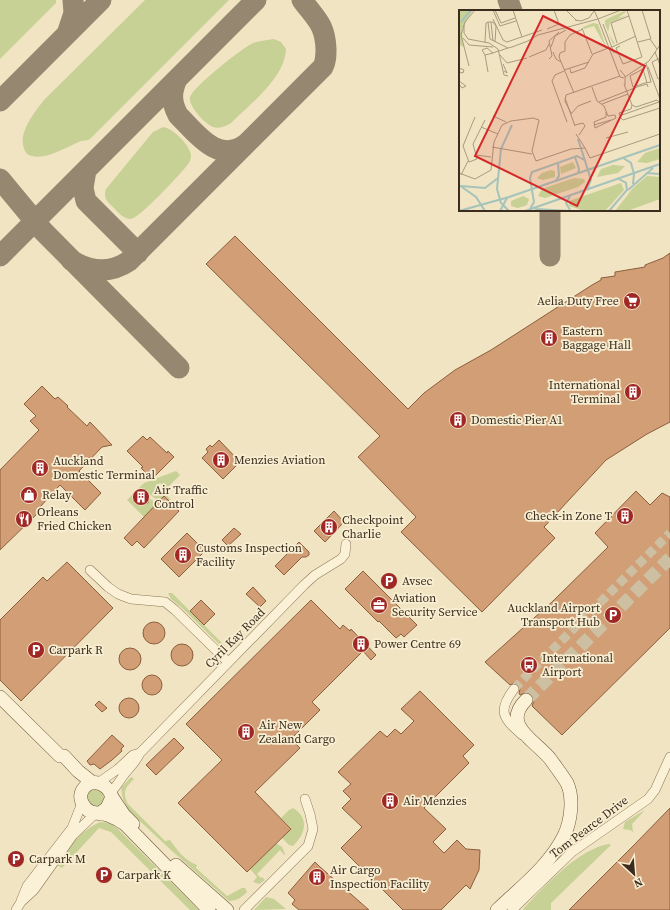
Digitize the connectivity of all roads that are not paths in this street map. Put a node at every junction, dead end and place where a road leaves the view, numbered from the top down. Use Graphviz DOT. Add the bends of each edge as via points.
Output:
graph roads {
  1 [pos="346,544"];
  2 [pos="90,570"];
  3 [pos="228,662"];
  4 [pos="514,689"];
  5 [pos="0,697"];
  6 [pos="526,700"];
  7 [pos="140,753"];
  8 [pos="60,756"];
  9 [pos="670,757"];
  10 [pos="550,759"];
  11 [pos="95,783"];
  12 [pos="112,794"];
  13 [pos="82,799"];
  14 [pos="305,799"];
  15 [pos="98,813"];
  16 [pos="18,906"];
  17 [pos="209,910"];
  18 [pos="227,910"];
  19 [pos="244,910"];
  20 [pos="497,910"];
  21 [pos="512,910"];
  1 -- 3 [label="street, Cyril Kay Road" via="342,559 316,575"];
  2 -- 3 [label="street" via="118,594 131,599 165,602"];
  3 -- 7 [label="street, Cyril Kay Road"];
  4 -- 10 [label="street" via="504,703 508,720"];
  5 -- 8 [label="street"];
  6 -- 10 [label="street" via="517,714 519,726"];
  7 -- 11 [label="street, Cyril Kay Road" via="133,755 118,769"];
  7 -- 12 [label="street, Cyril Kay Road"];
  8 -- 11 [label="street" via="64,756 78,771"];
  8 -- 13 [label="street"];
  9 -- 21 [label="street, Tom Pearce Drive" via="655,790 648,798 572,852"];
  10 -- 20 [label="street" via="567,784 570,797 571,810 565,835 544,865"];
  11 -- 12 [label="street" via="106,786"];
  11 -- 13 [label="street" via="86,787"];
  12 -- 15 [label="street" via="107,808"];
  12 -- 18 [label="street" via="124,815 134,826"];
  13 -- 15 [label="street" via="88,810"];
  13 -- 16 [label="street" via="72,828 27,886"];
  14 -- 19 [label="street" via="313,829 308,846"];
  15 -- 16 [label="street" via="73,835 34,890"];
  15 -- 17 [label="street" via="120,820 126,825"];
}
